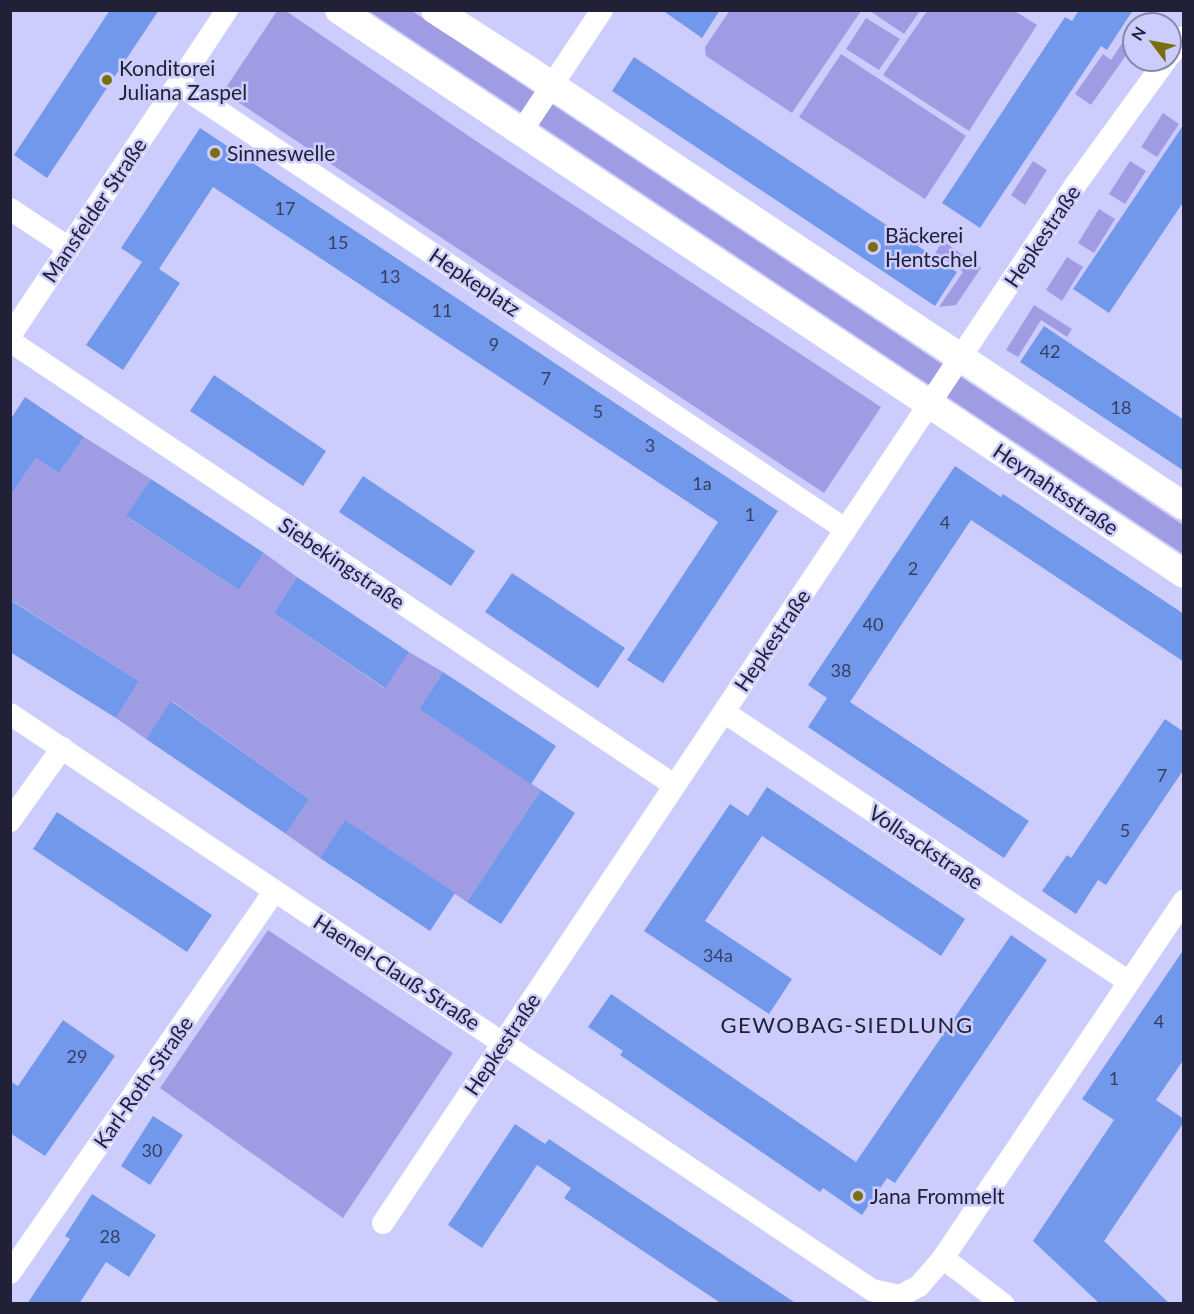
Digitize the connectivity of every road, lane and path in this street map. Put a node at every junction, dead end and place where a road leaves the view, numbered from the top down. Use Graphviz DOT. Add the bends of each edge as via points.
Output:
graph roads {
  1 [pos="227,10"];
  2 [pos="339,10"];
  3 [pos="435,10"];
  4 [pos="602,10"];
  5 [pos="1157,72"];
  6 [pos="178,84"];
  7 [pos="552,85"];
  8 [pos="521,132"];
  9 [pos="10,209"];
  10 [pos="69,248"];
  11 [pos="10,336"];
  12 [pos="10,341"];
  13 [pos="960,357"];
  14 [pos="929,404"];
  15 [pos="1184,506"];
  16 [pos="845,529"];
  17 [pos="1184,574"];
  18 [pos="724,712"];
  19 [pos="10,714"];
  20 [pos="62,748"];
  21 [pos="674,785"];
  22 [pos="10,821"];
  23 [pos="275,891"];
  24 [pos="1184,901"];
  25 [pos="1129,982"];
  26 [pos="503,1042"];
  27 [pos="382,1223"];
  28 [pos="943,1258"];
  29 [pos="10,1273"];
  30 [pos="1003,1304"];
  1 -- 6 [label="street"];
  2 -- 8 [label="street"];
  3 -- 7 [label="street"];
  4 -- 7 [label="street"];
  5 -- 13 [label="street, Hepkestraße" via="1076,184"];
  6 -- 10 [label="street, Mansfelder Straße"];
  6 -- 16 [label="street, Hepkeplatz"];
  7 -- 8 [label="street"];
  7 -- 13 [label="street"];
  8 -- 14 [label="street"];
  9 -- 10 [label="street"];
  10 -- 11 [label="street, Mansfelder Straße"];
  12 -- 21 [label="street, Siebekingstraße"];
  13 -- 14 [label="street, Hepkestraße"];
  13 -- 15 [label="street"];
  14 -- 16 [label="street, Hepkestraße"];
  14 -- 17 [label="street, Heynahtsstraße"];
  16 -- 18 [label="street, Hepkestraße"];
  18 -- 21 [label="street, Hepkestraße"];
  18 -- 25 [label="street, Vollsackstraße"];
  19 -- 20 [label="street, Haenel-Clauß-Straße"];
  20 -- 22 [label="street"];
  20 -- 23 [label="street, Haenel-Clauß-Straße"];
  21 -- 26 [label="street, Hepkestraße"];
  23 -- 26 [label="street, Haenel-Clauß-Straße"];
  23 -- 29 [label="street, Karl-Roth-Straße"];
  24 -- 25 [label="street"];
  25 -- 28 [label="street"];
  26 -- 27 [label="street, Hepkestraße"];
  26 -- 28 [label="street, Haenel-Clauß-Straße" via="872,1290 900,1296 919,1286"];
  28 -- 30 [label="street"];
}
